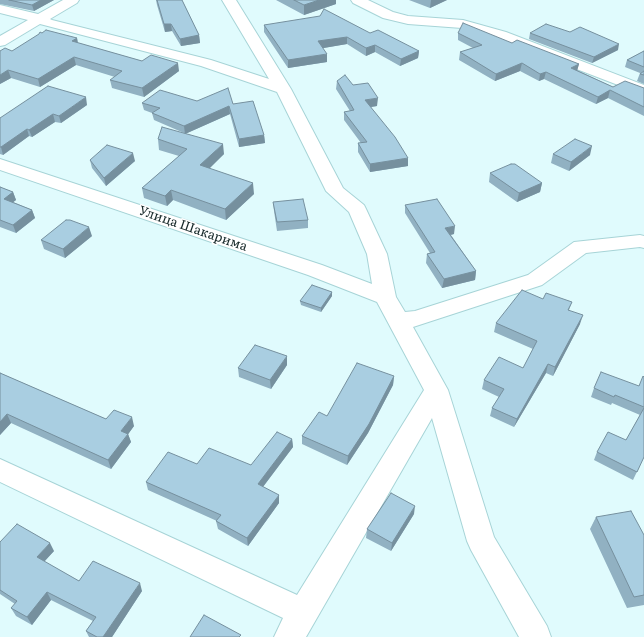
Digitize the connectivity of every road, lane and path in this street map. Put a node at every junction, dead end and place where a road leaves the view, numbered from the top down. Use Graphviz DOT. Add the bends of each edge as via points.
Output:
graph roads {
  1 [pos="72,0"];
  2 [pos="229,0"];
  3 [pos="358,0"];
  4 [pos="0,9"];
  5 [pos="41,19"];
  6 [pos="0,42"];
  7 [pos="283,89"];
  8 [pos="644,90"];
  9 [pos="0,164"];
  10 [pos="644,242"];
  11 [pos="385,297"];
  12 [pos="399,321"];
  13 [pos="436,390"];
  14 [pos="0,470"];
  15 [pos="295,624"];
  16 [pos="536,637"];
  1 -- 5 [label="street"];
  2 -- 7 [label="street"];
  3 -- 8 [label="street" via="388,15 408,20 463,24 501,35"];
  4 -- 5 [label="street"];
  5 -- 6 [label="street"];
  5 -- 7 [label="street" via="47,23 206,63"];
  7 -- 11 [label="street" via="335,191 357,209 377,254"];
  9 -- 11 [label="street, Улица Шакарима" via="315,270"];
  10 -- 12 [label="street" via="581,247 535,280 416,318"];
  11 -- 12 [label="street"];
  12 -- 13 [label="street"];
  13 -- 15 [label="street"];
  13 -- 16 [label="street" via="481,541"];
  14 -- 15 [label="street"];
}
